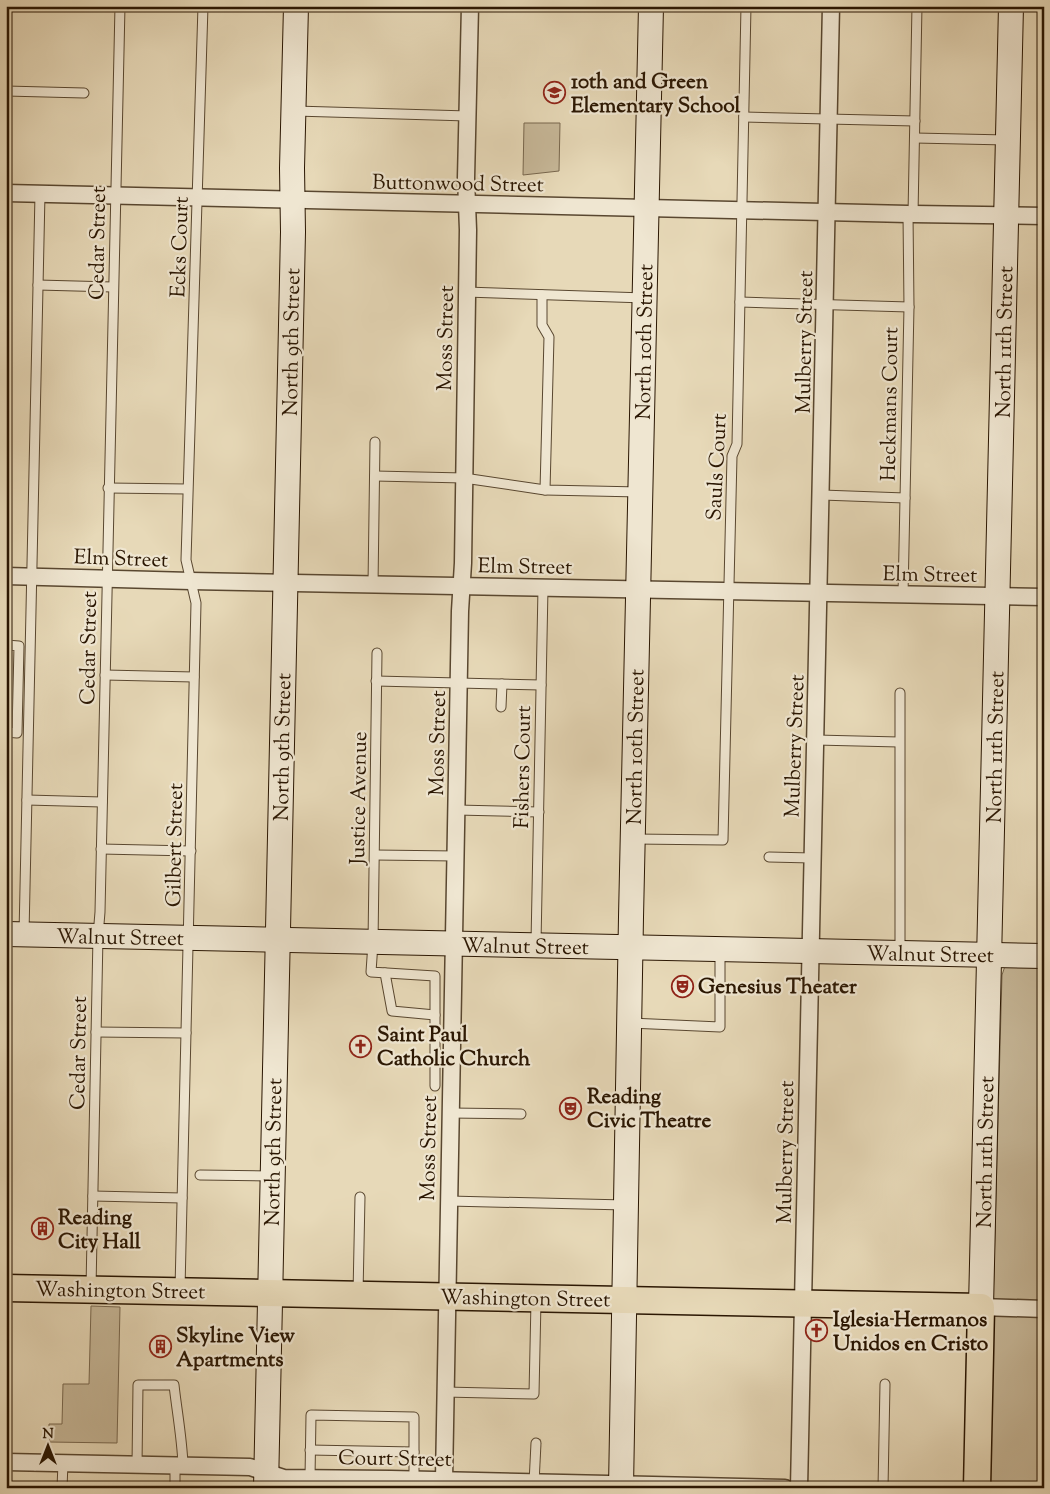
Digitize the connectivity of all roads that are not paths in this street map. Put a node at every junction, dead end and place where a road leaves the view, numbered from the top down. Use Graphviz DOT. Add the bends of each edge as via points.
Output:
graph roads {
  1 [pos="120,6"];
  2 [pos="203,6"];
  3 [pos="296,6"];
  4 [pos="470,6"];
  5 [pos="651,6"];
  6 [pos="746,6"];
  7 [pos="830,6"];
  8 [pos="917,6"];
  9 [pos="1011,6"];
  10 [pos="6,91"];
  11 [pos="84,93"];
  12 [pos="294,111"];
  13 [pos="468,116"];
  14 [pos="744,117"];
  15 [pos="828,119"];
  16 [pos="915,121"];
  17 [pos="915,138"];
  18 [pos="1008,140"];
  19 [pos="6,193"];
  20 [pos="40,194"];
  21 [pos="115,196"];
  22 [pos="198,198"];
  23 [pos="293,201"];
  24 [pos="467,205"];
  25 [pos="647,208"];
  26 [pos="742,210"];
  27 [pos="827,212"];
  28 [pos="911,214"];
  29 [pos="1007,215"];
  30 [pos="1044,216"];
  31 [pos="38,286"];
  32 [pos="113,287"];
  33 [pos="466,292"];
  34 [pos="542,295"];
  35 [pos="645,298"];
  36 [pos="740,302"];
  37 [pos="826,305"];
  38 [pos="909,306"];
  39 [pos="375,442"];
  40 [pos="375,476"];
  41 [pos="464,478"];
  42 [pos="108,488"];
  43 [pos="187,489"];
  44 [pos="545,490"];
  45 [pos="640,492"];
  46 [pos="822,495"];
  47 [pos="905,498"];
  48 [pos="6,576"];
  49 [pos="32,577"];
  50 [pos="107,579"];
  51 [pos="191,581"];
  52 [pos="285,583"];
  53 [pos="373,585"];
  54 [pos="462,586"];
  55 [pos="543,588"];
  56 [pos="638,590"];
  57 [pos="728,592"];
  58 [pos="820,593"];
  59 [pos="903,595"];
  60 [pos="998,597"];
  61 [pos="1044,597"];
  62 [pos="6,645"];
  63 [pos="377,653"];
  64 [pos="105,675"];
  65 [pos="194,677"];
  66 [pos="376,681"];
  67 [pos="459,684"];
  68 [pos="502,684"];
  69 [pos="541,685"];
  70 [pos="900,694"];
  71 [pos="501,707"];
  72 [pos="6,732"];
  73 [pos="816,740"];
  74 [pos="899,742"];
  75 [pos="27,800"];
  76 [pos="102,802"];
  77 [pos="457,810"];
  78 [pos="539,812"];
  79 [pos="633,839"];
  80 [pos="101,849"];
  81 [pos="191,851"];
  82 [pos="375,855"];
  83 [pos="456,856"];
  84 [pos="769,857"];
  85 [pos="812,858"];
  86 [pos="15,934"];
  87 [pos="98,936"];
  88 [pos="188,938"];
  89 [pos="277,941"];
  90 [pos="373,942"];
  91 [pos="453,944"];
  92 [pos="536,946"];
  93 [pos="631,948"];
  94 [pos="720,950"];
  95 [pos="810,952"];
  96 [pos="900,953"];
  97 [pos="990,955"];
  98 [pos="1044,956"];
  99 [pos="384,973"];
  100 [pos="435,1015"];
  101 [pos="630,1023"];
  102 [pos="96,1032"];
  103 [pos="186,1033"];
  104 [pos="443,1074"];
  105 [pos="435,1086"];
  106 [pos="450,1113"];
  107 [pos="521,1114"];
  108 [pos="200,1175"];
  109 [pos="272,1176"];
  110 [pos="93,1196"];
  111 [pos="360,1197"];
  112 [pos="182,1198"];
  113 [pos="449,1201"];
  114 [pos="627,1205"];
  115 [pos="6,1288"];
  116 [pos="91,1290"];
  117 [pos="180,1292"];
  118 [pos="270,1293"];
  119 [pos="358,1295"];
  120 [pos="447,1297"];
  121 [pos="536,1299"];
  122 [pos="624,1301"];
  123 [pos="804,1305"];
  124 [pos="981,1307"];
  125 [pos="1044,1308"];
  126 [pos="885,1384"];
  127 [pos="445,1392"];
  128 [pos="536,1443"];
  129 [pos="310,1450"];
  130 [pos="414,1452"];
  131 [pos="6,1462"];
  132 [pos="63,1463"];
  133 [pos="137,1465"];
  134 [pos="179,1465"];
  135 [pos="310,1478"];
  136 [pos="266,1480"];
  137 [pos="414,1480"];
  138 [pos="444,1480"];
  139 [pos="391,1483"];
  140 [pos="534,1483"];
  141 [pos="621,1486"];
  142 [pos="728,1487"];
  143 [pos="62,1488"];
  144 [pos="175,1488"];
  145 [pos="784,1488"];
  146 [pos="799,1488"];
  147 [pos="883,1488"];
  148 [pos="977,1488"];
  1 -- 21 [label="lane, Cedar Street"];
  2 -- 22 [label="lane, Ecks Court"];
  3 -- 12 [label="street, North 9th Street"];
  4 -- 13 [label="street, Moss Street"];
  5 -- 25 [label="street, North 10th Street"];
  6 -- 14 [label="lane, Sauls Court"];
  7 -- 15 [label="street, Mulberry Street"];
  8 -- 16 [label="lane, Heckmans Court"];
  9 -- 18 [label="street, North 11th Street"];
  10 -- 11 [label="lane"];
  12 -- 13 [label="lane"];
  12 -- 23 [label="street, North 9th Street"];
  13 -- 24 [label="street, Moss Street"];
  14 -- 15 [label="lane"];
  14 -- 26 [label="lane, Sauls Court"];
  15 -- 16 [label="lane"];
  15 -- 27 [label="street, Mulberry Street"];
  16 -- 17 [label="lane, Heckmans Court"];
  17 -- 18 [label="lane"];
  17 -- 28 [label="lane, Heckmans Court"];
  18 -- 29 [label="street, North 11th Street"];
  19 -- 20 [label="street, Buttonwood Street"];
  20 -- 21 [label="street, Buttonwood Street"];
  20 -- 31 [label="lane"];
  21 -- 22 [label="street, Buttonwood Street"];
  21 -- 32 [label="lane, Cedar Street"];
  22 -- 23 [label="street, Buttonwood Street"];
  22 -- 43 [label="lane, Ecks Court"];
  23 -- 24 [label="street, Buttonwood Street"];
  23 -- 52 [label="street, North 9th Street"];
  24 -- 25 [label="street, Buttonwood Street"];
  24 -- 33 [label="street, Moss Street"];
  25 -- 26 [label="street, Buttonwood Street"];
  25 -- 35 [label="street, North 10th Street"];
  26 -- 27 [label="street, Buttonwood Street"];
  26 -- 36 [label="lane, Sauls Court"];
  27 -- 28 [label="street, Buttonwood Street"];
  27 -- 37 [label="street, Mulberry Street"];
  28 -- 29 [label="street, Buttonwood Street"];
  28 -- 38 [label="lane, Heckmans Court"];
  29 -- 30 [label="street, Buttonwood Street"];
  29 -- 60 [label="street, North 11th Street"];
  31 -- 32 [label="lane"];
  31 -- 49 [label="lane"];
  32 -- 42 [label="lane, Cedar Street"];
  33 -- 34 [label="lane"];
  33 -- 41 [label="street, Moss Street"];
  34 -- 35 [label="lane"];
  34 -- 44 [label="lane" via="542,325 549,337"];
  35 -- 45 [label="street, North 10th Street"];
  36 -- 37 [label="lane"];
  36 -- 57 [label="lane, Sauls Court" via="737,444 732,456"];
  37 -- 38 [label="lane"];
  37 -- 46 [label="street, Mulberry Street"];
  38 -- 47 [label="lane, Heckmans Court"];
  39 -- 40 [label="lane"];
  40 -- 41 [label="lane"];
  40 -- 53 [label="lane"];
  41 -- 44 [label="lane"];
  41 -- 54 [label="street, Moss Street"];
  42 -- 43 [label="lane"];
  42 -- 50 [label="lane, Cedar Street"];
  43 -- 51 [label="lane, Gilbert Street" via="186,560"];
  44 -- 45 [label="lane"];
  45 -- 56 [label="street, North 10th Street"];
  46 -- 47 [label="lane"];
  46 -- 58 [label="street, Mulberry Street"];
  47 -- 59 [label="lane, Heckmans Court"];
  48 -- 49 [label="street, Elm Street"];
  49 -- 50 [label="street, Elm Street"];
  49 -- 75 [label="lane"];
  50 -- 51 [label="street, Elm Street"];
  50 -- 64 [label="lane, Cedar Street"];
  51 -- 52 [label="street, Elm Street"];
  51 -- 65 [label="lane, Gilbert Street" via="196,603"];
  52 -- 53 [label="street, Elm Street"];
  52 -- 89 [label="street, North 9th Street"];
  53 -- 54 [label="street, Elm Street"];
  54 -- 55 [label="street, Elm Street"];
  54 -- 67 [label="street, Moss Street"];
  55 -- 56 [label="street, Elm Street"];
  55 -- 69 [label="lane, Fishers Court"];
  56 -- 57 [label="street, Elm Street"];
  56 -- 79 [label="street, North 10th Street"];
  57 -- 58 [label="street, Elm Street"];
  57 -- 79 [label="lane, Sauls Court" via="723,840"];
  58 -- 59 [label="street, Elm Street"];
  58 -- 73 [label="street, Mulberry Street"];
  59 -- 60 [label="street, Elm Street"];
  60 -- 61 [label="street, Elm Street"];
  60 -- 97 [label="street, North 11th Street"];
  62 -- 72 [label="lane" via="18,646 17,733"];
  63 -- 66 [label="lane, Justice Avenue"];
  64 -- 65 [label="lane"];
  64 -- 76 [label="lane, Cedar Street"];
  65 -- 81 [label="lane, Gilbert Street"];
  66 -- 67 [label="lane"];
  66 -- 82 [label="lane, Justice Avenue"];
  67 -- 68 [label="lane"];
  67 -- 77 [label="street, Moss Street"];
  68 -- 69 [label="lane"];
  68 -- 71 [label="lane"];
  69 -- 78 [label="lane, Fishers Court"];
  70 -- 74 [label="lane"];
  73 -- 74 [label="lane"];
  73 -- 85 [label="street, Mulberry Street"];
  74 -- 96 [label="lane"];
  75 -- 76 [label="lane"];
  75 -- 86 [label="lane"];
  76 -- 80 [label="lane, Cedar Street"];
  77 -- 78 [label="lane"];
  77 -- 83 [label="street, Moss Street"];
  78 -- 92 [label="lane, Fishers Court"];
  79 -- 93 [label="street, North 10th Street"];
  80 -- 81 [label="lane"];
  80 -- 87 [label="lane, Cedar Street"];
  81 -- 88 [label="lane, Gilbert Street"];
  82 -- 83 [label="lane"];
  82 -- 90 [label="lane, Justice Avenue"];
  83 -- 91 [label="street, Moss Street"];
  84 -- 85 [label="lane"];
  85 -- 95 [label="street, Mulberry Street"];
  86 -- 87 [label="street, Walnut Street"];
  87 -- 88 [label="street, Walnut Street"];
  87 -- 102 [label="lane, Cedar Street"];
  88 -- 89 [label="street, Walnut Street"];
  88 -- 103 [label="lane, Gilbert Street"];
  89 -- 90 [label="street, Walnut Street"];
  89 -- 109 [label="street, North 9th Street"];
  90 -- 91 [label="street, Walnut Street"];
  90 -- 99 [label="lane, Justice Avenue" via="371,972"];
  91 -- 92 [label="street, Walnut Street"];
  91 -- 104 [label="street, Moss Street"];
  92 -- 93 [label="street, Walnut Street"];
  93 -- 94 [label="street, Walnut Street"];
  93 -- 101 [label="street, North 10th Street"];
  94 -- 95 [label="street, Walnut Street"];
  94 -- 101 [label="lane" via="720,1027"];
  95 -- 96 [label="street, Walnut Street"];
  95 -- 123 [label="street, Mulberry Street"];
  96 -- 97 [label="street, Walnut Street"];
  97 -- 98 [label="street, Walnut Street"];
  97 -- 124 [label="street, North 11th Street"];
  99 -- 100 [label="lane" via="392,1011"];
  99 -- 100 [label="lane" via="435,976"];
  100 -- 104 [label="lane"];
  101 -- 114 [label="street, North 10th Street"];
  102 -- 103 [label="lane"];
  102 -- 110 [label="lane, Cedar Street"];
  103 -- 112 [label="lane, Gilbert Street"];
  104 -- 105 [label="lane"];
  104 -- 106 [label="street, Moss Street"];
  106 -- 107 [label="lane"];
  106 -- 113 [label="street, Moss Street"];
  108 -- 109 [label="lane"];
  109 -- 118 [label="street, North 9th Street"];
  110 -- 112 [label="lane"];
  110 -- 116 [label="lane, Cedar Street"];
  111 -- 119 [label="lane"];
  112 -- 117 [label="lane, Gilbert Street"];
  113 -- 114 [label="lane"];
  113 -- 120 [label="street, Moss Street"];
  114 -- 122 [label="street, North 10th Street"];
  115 -- 116 [label="main road, Washington Street"];
  116 -- 117 [label="main road, Washington Street"];
  117 -- 118 [label="main road, Washington Street"];
  118 -- 119 [label="main road, Washington Street"];
  118 -- 136 [label="street, North 9th Street"];
  119 -- 120 [label="main road, Washington Street"];
  120 -- 121 [label="main road, Washington Street"];
  120 -- 127 [label="street, Moss Street"];
  121 -- 122 [label="main road, Washington Street"];
  121 -- 127 [label="lane" via="534,1394"];
  122 -- 123 [label="main road, Washington Street"];
  122 -- 141 [label="street, North 10th Street"];
  123 -- 124 [label="main road, Washington Street"];
  123 -- 146 [label="street, Mulberry Street"];
  124 -- 125 [label="street, Washington Street"];
  124 -- 148 [label="main road, North 11th Street"];
  126 -- 147 [label="lane"];
  127 -- 138 [label="street, Moss Street"];
  128 -- 140 [label="lane"];
  129 -- 130 [label="lane"];
  129 -- 130 [label="lane" via="311,1415 414,1417"];
  129 -- 135 [label="lane"];
  130 -- 137 [label="lane"];
  131 -- 132 [label="street, Court Street"];
  132 -- 133 [label="street, Court Street"];
  132 -- 143 [label="lane"];
  133 -- 134 [label="street, Court Street"];
  133 -- 134 [label="lane" via="138,1385 174,1385 182,1441"];
  134 -- 136 [label="street, Court Street" via="250,1467"];
  134 -- 144 [label="lane"];
  135 -- 136 [label="street, Court Street"];
  135 -- 139 [label="street, Court Street"];
  137 -- 138 [label="street, Court Street"];
  137 -- 139 [label="street, Court Street"];
  138 -- 140 [label="street, Court Street"];
  140 -- 141 [label="street, Court Street"];
  141 -- 142 [label="street, Court Street"];
  142 -- 145 [label="street, Court Street"];
}
